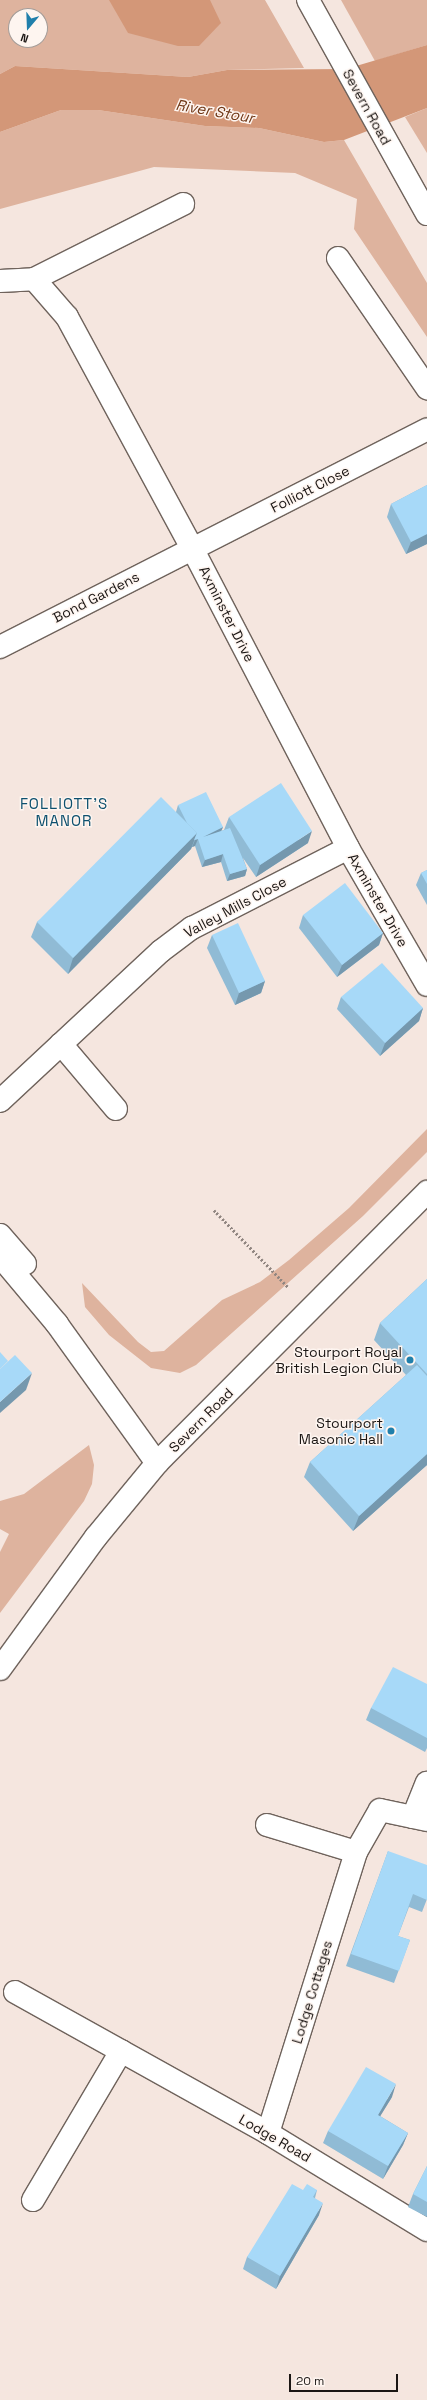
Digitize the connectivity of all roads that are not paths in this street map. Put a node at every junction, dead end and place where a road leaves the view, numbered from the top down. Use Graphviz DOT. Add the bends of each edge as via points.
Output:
graph roads {
  1 [pos="308,0"];
  2 [pos="183,204"];
  3 [pos="427,214"];
  4 [pos="338,258"];
  5 [pos="34,279"];
  6 [pos="0,281"];
  7 [pos="427,388"];
  8 [pos="427,429"];
  9 [pos="192,548"];
  10 [pos="0,647"];
  11 [pos="348,848"];
  12 [pos="427,985"];
  13 [pos="61,1044"];
  14 [pos="0,1101"];
  15 [pos="116,1109"];
  16 [pos="427,1192"];
  17 [pos="0,1235"];
  18 [pos="0,1256"];
  19 [pos="57,1324"];
  20 [pos="157,1463"];
  21 [pos="0,1669"];
  22 [pos="427,1783"];
  23 [pos="420,1819"];
  24 [pos="267,1825"];
  25 [pos="356,1852"];
  26 [pos="15,1992"];
  27 [pos="121,2051"];
  28 [pos="268,2133"];
  29 [pos="33,2200"];
  30 [pos="427,2230"];
  1 -- 3 [label="street, Severn Road"];
  2 -- 5 [label="street"];
  4 -- 7 [label="street"];
  5 -- 6 [label="street"];
  5 -- 9 [label="street, Axminster Drive" via="67,316"];
  8 -- 9 [label="street, Folliott Close"];
  9 -- 10 [label="street, Bond Gardens"];
  9 -- 11 [label="street, Axminster Drive"];
  11 -- 12 [label="street, Axminster Drive"];
  11 -- 13 [label="street, Valley Mills Close" via="192,928 162,951"];
  13 -- 14 [label="street, Valley Mills Close"];
  13 -- 15 [label="street"];
  16 -- 20 [label="street, Severn Road"];
  17 -- 19 [label="street" via="43,1285"];
  18 -- 19 [label="street"];
  19 -- 20 [label="street"];
  20 -- 21 [label="street, Severn Road" via="96,1537"];
  22 -- 23 [label="street"];
  23 -- 25 [label="street, Lodge Cottages" via="380,1810"];
  24 -- 25 [label="street"];
  25 -- 28 [label="street, Lodge Cottages"];
  26 -- 27 [label="street, Lodge Road"];
  27 -- 28 [label="street, Lodge Road"];
  27 -- 29 [label="street"];
  28 -- 30 [label="street, Lodge Road"];
}
